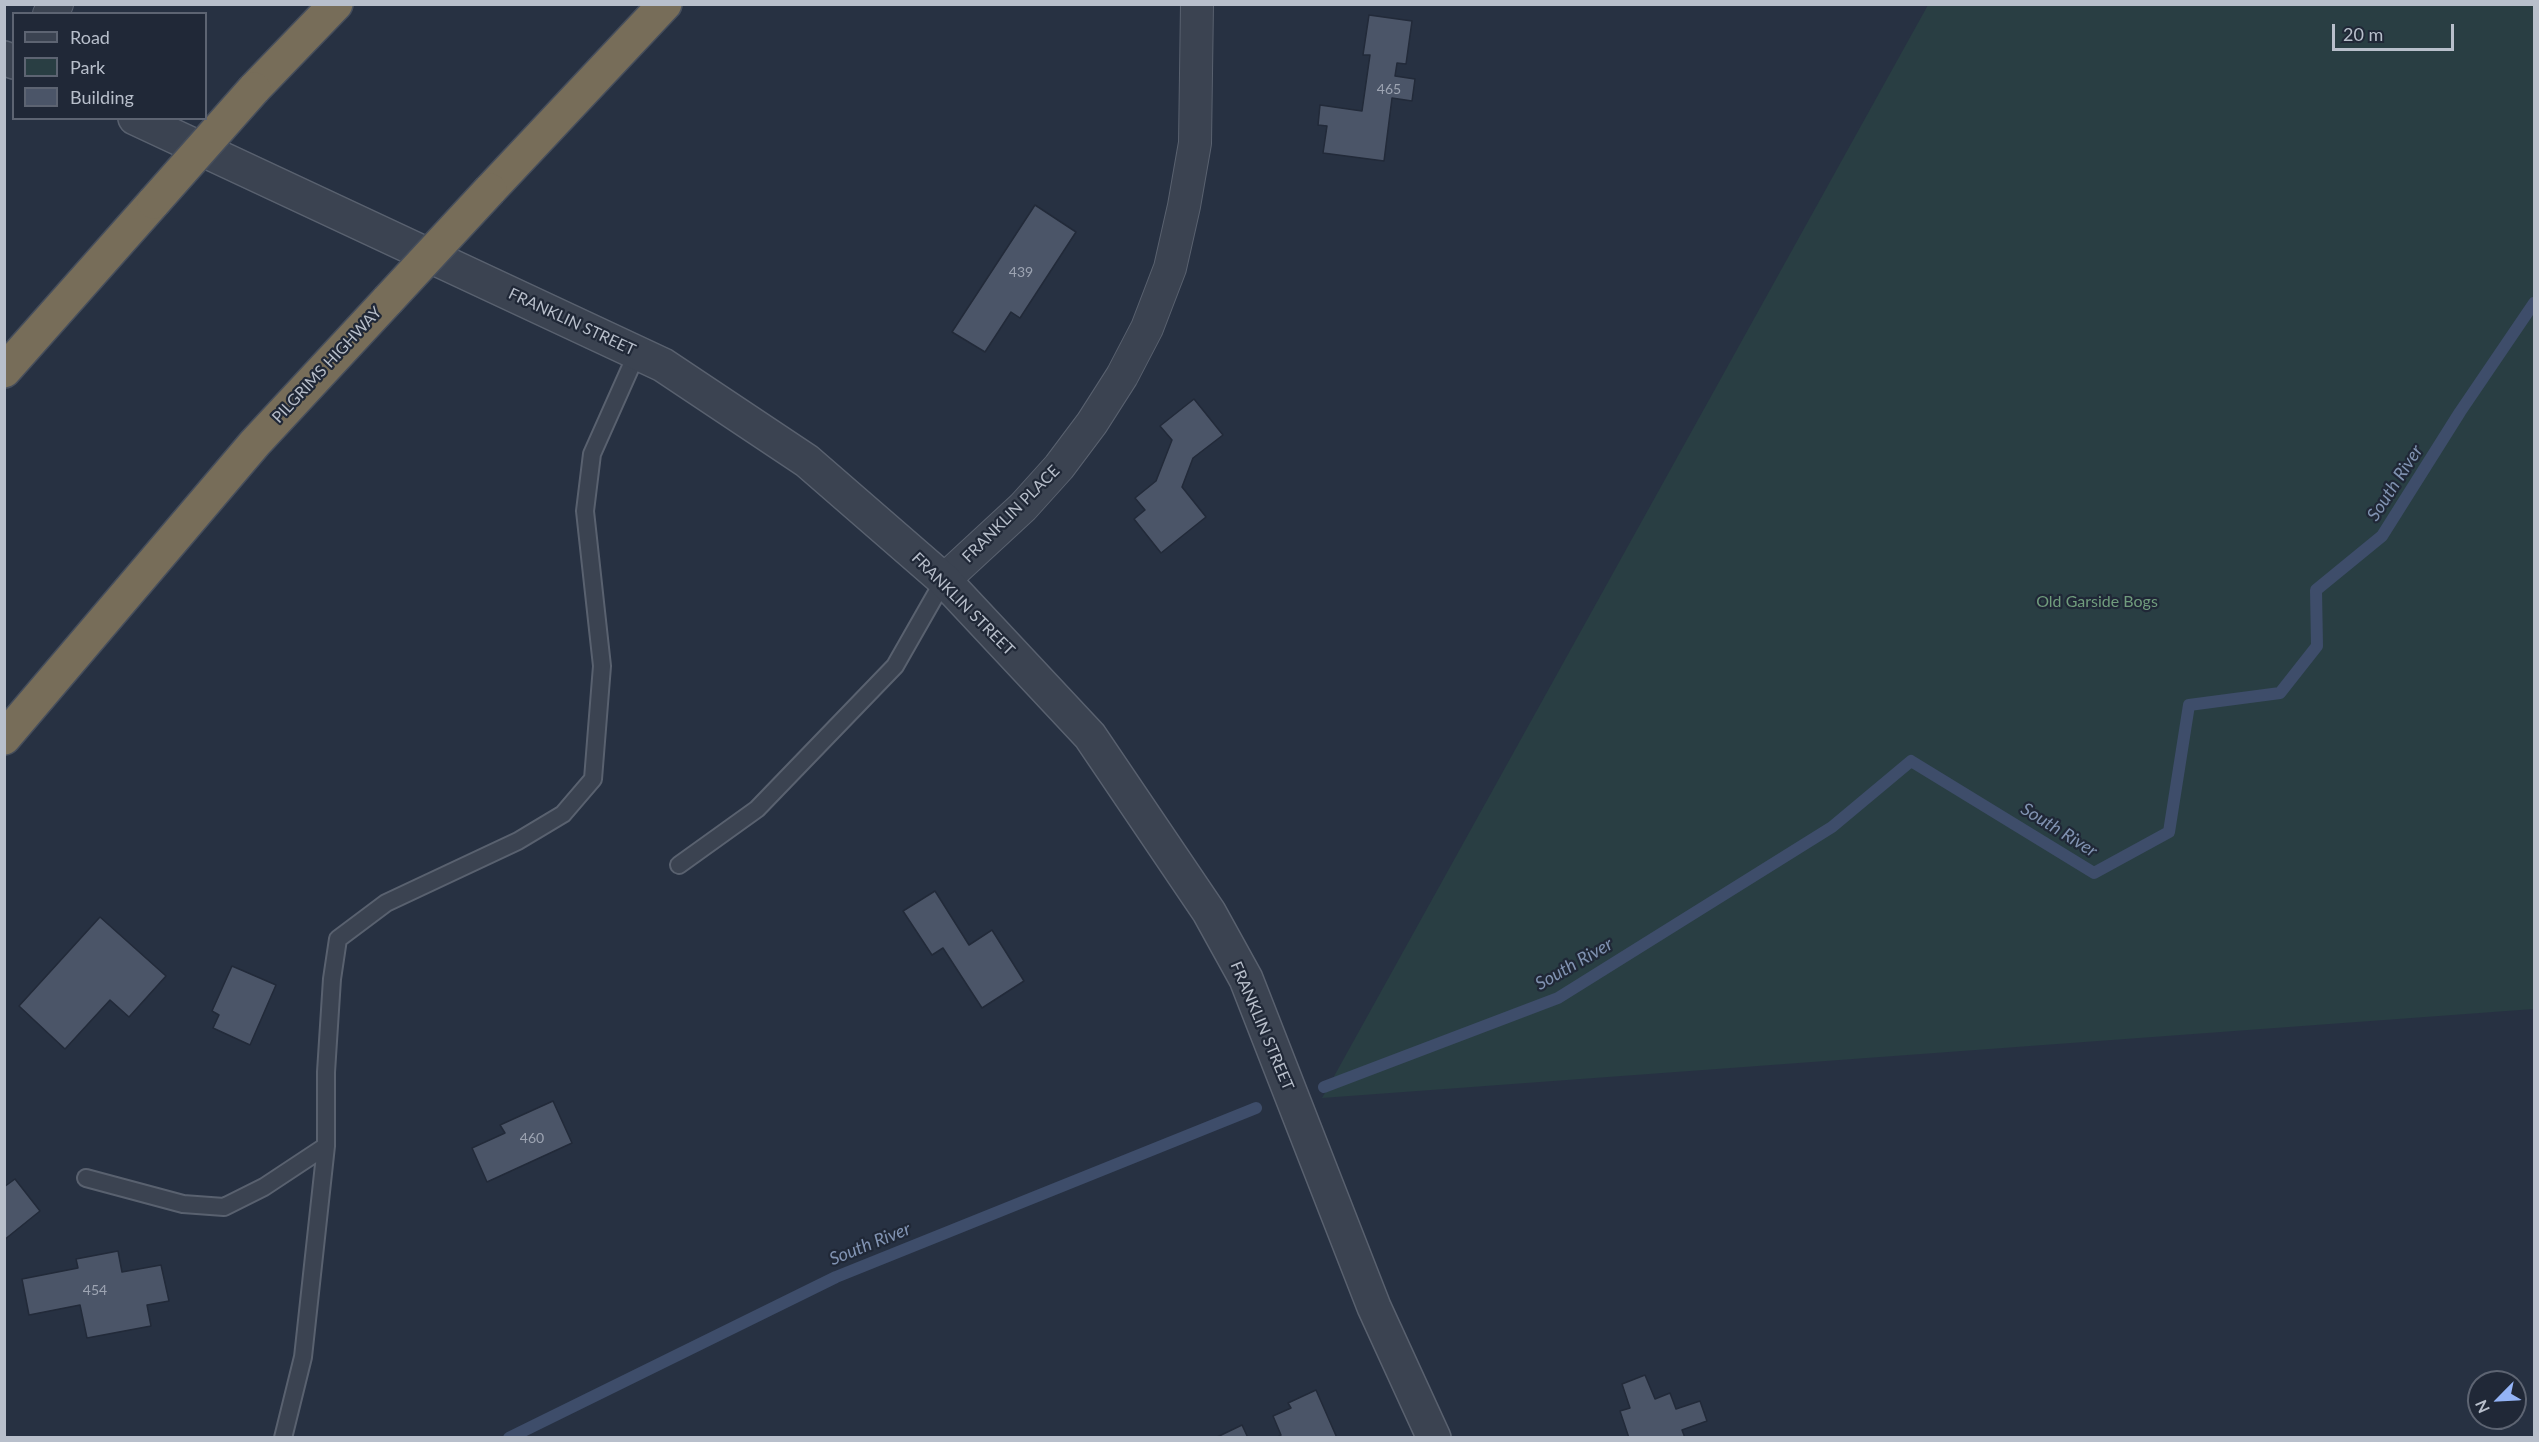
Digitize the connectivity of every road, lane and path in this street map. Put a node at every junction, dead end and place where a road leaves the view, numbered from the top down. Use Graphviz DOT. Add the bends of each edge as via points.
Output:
graph roads {
  1 [pos="336,4"];
  2 [pos="665,4"];
  3 [pos="1197,4"];
  4 [pos="139,120"];
  5 [pos="637,353"];
  6 [pos="4,371"];
  7 [pos="944,580"];
  8 [pos="4,738"];
  9 [pos="679,865"];
  10 [pos="326,1146"];
  11 [pos="86,1178"];
  12 [pos="283,1437"];
  13 [pos="1434,1437"];
  1 -- 6 [label="highway, bridge" via="254,89"];
  2 -- 8 [label="highway, PILGRIMS HIGHWAY, bridge" via="255,443"];
  3 -- 7 [label="street, FRANKLIN PLACE" via="1195,143 1170,268 1147,328 1122,376 1059,467 1023,507"];
  4 -- 5 [label="street, FRANKLIN STREET"];
  5 -- 7 [label="street, FRANKLIN STREET" via="663,365 807,461"];
  5 -- 10 [label="lane" via="592,454 585,511 602,666 593,779 563,814 518,841 386,903 338,939 326,1072"];
  7 -- 9 [label="lane" via="895,666 757,809"];
  7 -- 13 [label="street, FRANKLIN STREET" via="1090,735 1209,912 1246,980 1370,1296"];
  10 -- 11 [label="lane" via="264,1187 224,1207 183,1204"];
  10 -- 12 [label="lane" via="303,1357"];
}
